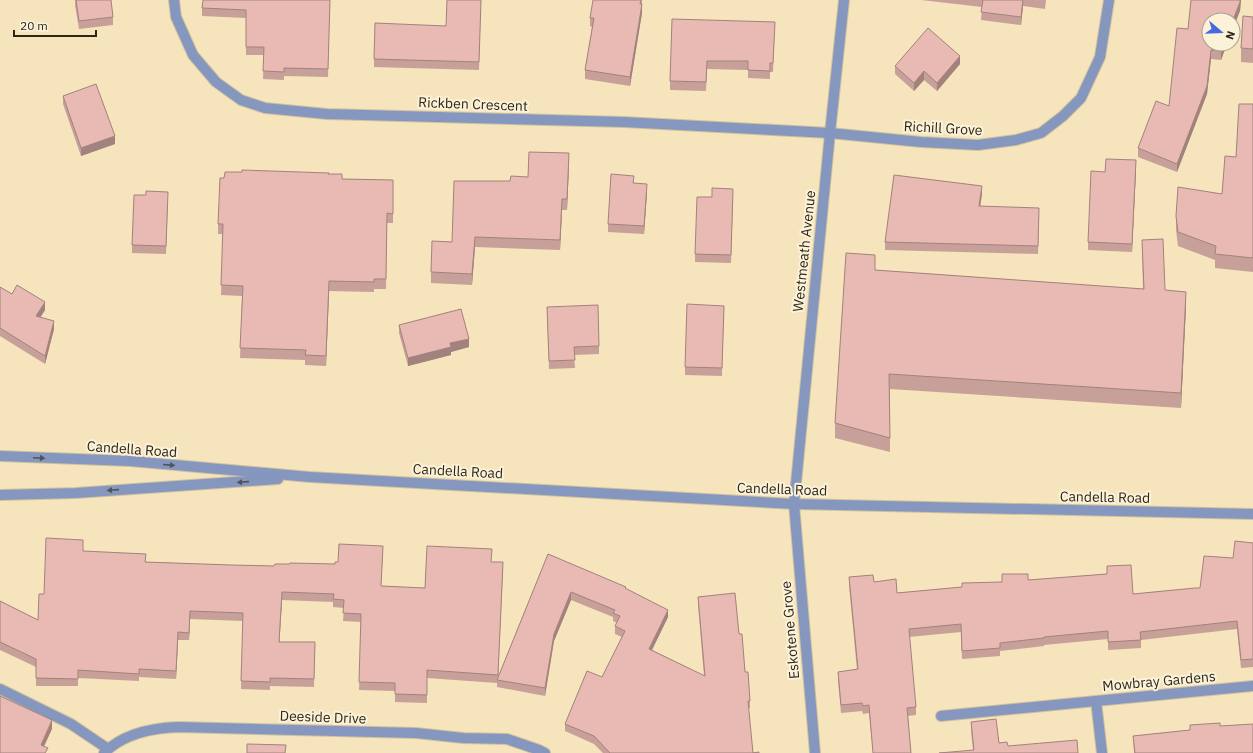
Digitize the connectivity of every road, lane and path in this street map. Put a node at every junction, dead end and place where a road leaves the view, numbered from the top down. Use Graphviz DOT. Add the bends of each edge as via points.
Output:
graph roads {
  1 [pos="174,0"];
  2 [pos="844,0"];
  3 [pos="1109,0"];
  4 [pos="830,133"];
  5 [pos="0,456"];
  6 [pos="310,477"];
  7 [pos="0,495"];
  8 [pos="794,504"];
  9 [pos="1253,514"];
  10 [pos="1253,686"];
  11 [pos="0,689"];
  12 [pos="1096,701"];
  13 [pos="941,716"];
  14 [pos="106,751"];
  15 [pos="545,753"];
  16 [pos="815,753"];
  17 [pos="1102,753"];
  1 -- 4 [label="street, Rickben Crescent" via="176,17 193,55 202,66 216,82 241,100 265,108 327,114 624,122"];
  2 -- 4 [label="street, Westmeath Avenue"];
  3 -- 4 [label="street, Richill Grove" via="1100,57 1081,98 1041,133 1016,140 978,145"];
  4 -- 8 [label="street, Westmeath Avenue"];
  5 -- 6 [label="street, Candella Road, one-way" via="130,461"];
  6 -- 7 [label="street, Candella Road, one-way" via="76,493"];
  6 -- 8 [label="street, Candella Road"];
  8 -- 9 [label="street, Candella Road"];
  8 -- 16 [label="street, Eskotene Grove"];
  10 -- 12 [label="street, Mowbray Gardens"];
  11 -- 14 [label="street" via="71,724"];
  12 -- 13 [label="street"];
  12 -- 17 [label="street, Mowbray Gardens"];
  14 -- 15 [label="street, Deeside Drive" via="144,732 178,727 416,733 507,739"];
}
